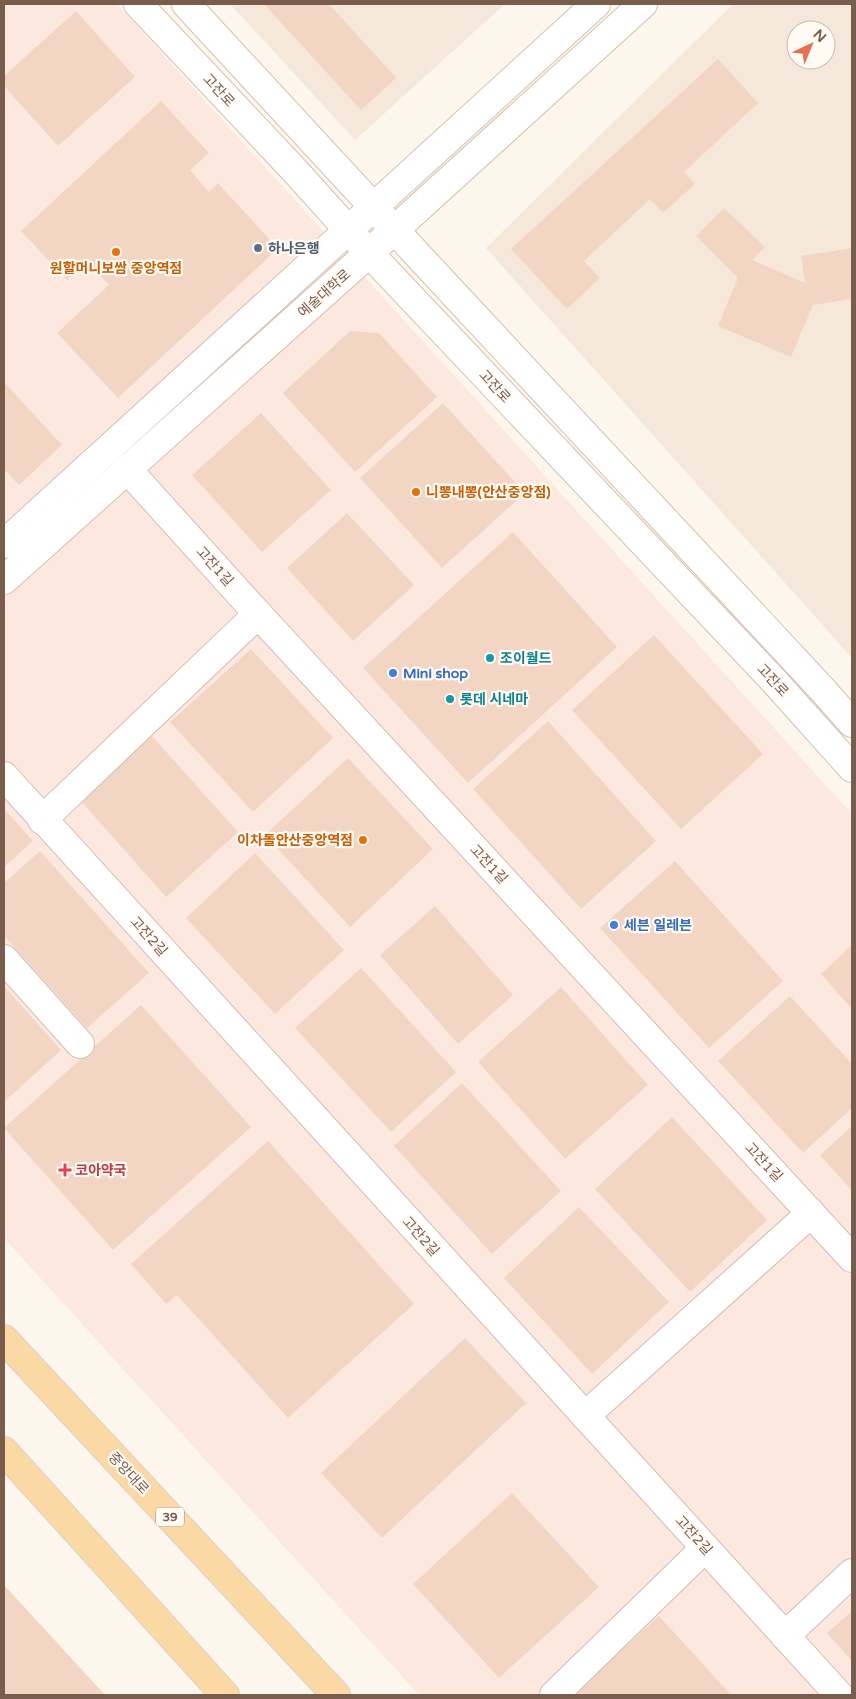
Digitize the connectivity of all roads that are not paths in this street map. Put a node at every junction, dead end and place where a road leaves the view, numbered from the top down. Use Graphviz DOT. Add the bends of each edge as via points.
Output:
graph roads {
  1 [pos="138,4"];
  2 [pos="186,4"];
  3 [pos="596,4"];
  4 [pos="643,4"];
  5 [pos="372,207"];
  6 [pos="394,230"];
  7 [pos="348,231"];
  8 [pos="369,253"];
  9 [pos="127,469"];
  10 [pos="4,544"];
  11 [pos="4,580"];
  12 [pos="258,614"];
  13 [pos="852,723"];
  14 [pos="852,768"];
  15 [pos="4,776"];
  16 [pos="42,820"];
  17 [pos="4,958"];
  18 [pos="80,1044"];
  19 [pos="810,1213"];
  20 [pos="852,1258"];
  21 [pos="4,1338"];
  22 [pos="586,1416"];
  23 [pos="4,1451"];
  24 [pos="706,1548"];
  25 [pos="852,1573"];
  26 [pos="785,1636"];
  27 [pos="226,1695"];
  28 [pos="336,1695"];
  29 [pos="554,1695"];
  30 [pos="839,1695"];
  1 -- 7 [label="street, 고잔로"];
  2 -- 5 [label="street"];
  3 -- 5 [label="street"];
  4 -- 6 [label="street, 예술대학로"];
  5 -- 6 [label="street"];
  5 -- 7 [label="street"];
  6 -- 8 [label="street, 예술대학로"];
  6 -- 13 [label="street"];
  7 -- 8 [label="street, 고잔로"];
  7 -- 10 [label="street"];
  8 -- 9 [label="street, 예술대학로"];
  8 -- 14 [label="street, 고잔로" via="774,681"];
  9 -- 11 [label="street, 예술대학로"];
  9 -- 12 [label="street, 고잔1길"];
  12 -- 16 [label="street"];
  12 -- 19 [label="street, 고잔1길"];
  15 -- 16 [label="street, 고잔2길"];
  16 -- 22 [label="street, 고잔2길"];
  17 -- 18 [label="street"];
  19 -- 20 [label="street, 고잔1길"];
  19 -- 22 [label="street"];
  21 -- 28 [label="main road, 중앙대로 / 39"];
  22 -- 24 [label="street, 고잔2길"];
  23 -- 27 [label="main road"];
  24 -- 26 [label="street, 고잔2길"];
  24 -- 29 [label="street"];
  25 -- 26 [label="street"];
  26 -- 30 [label="street, 고잔2길"];
}
